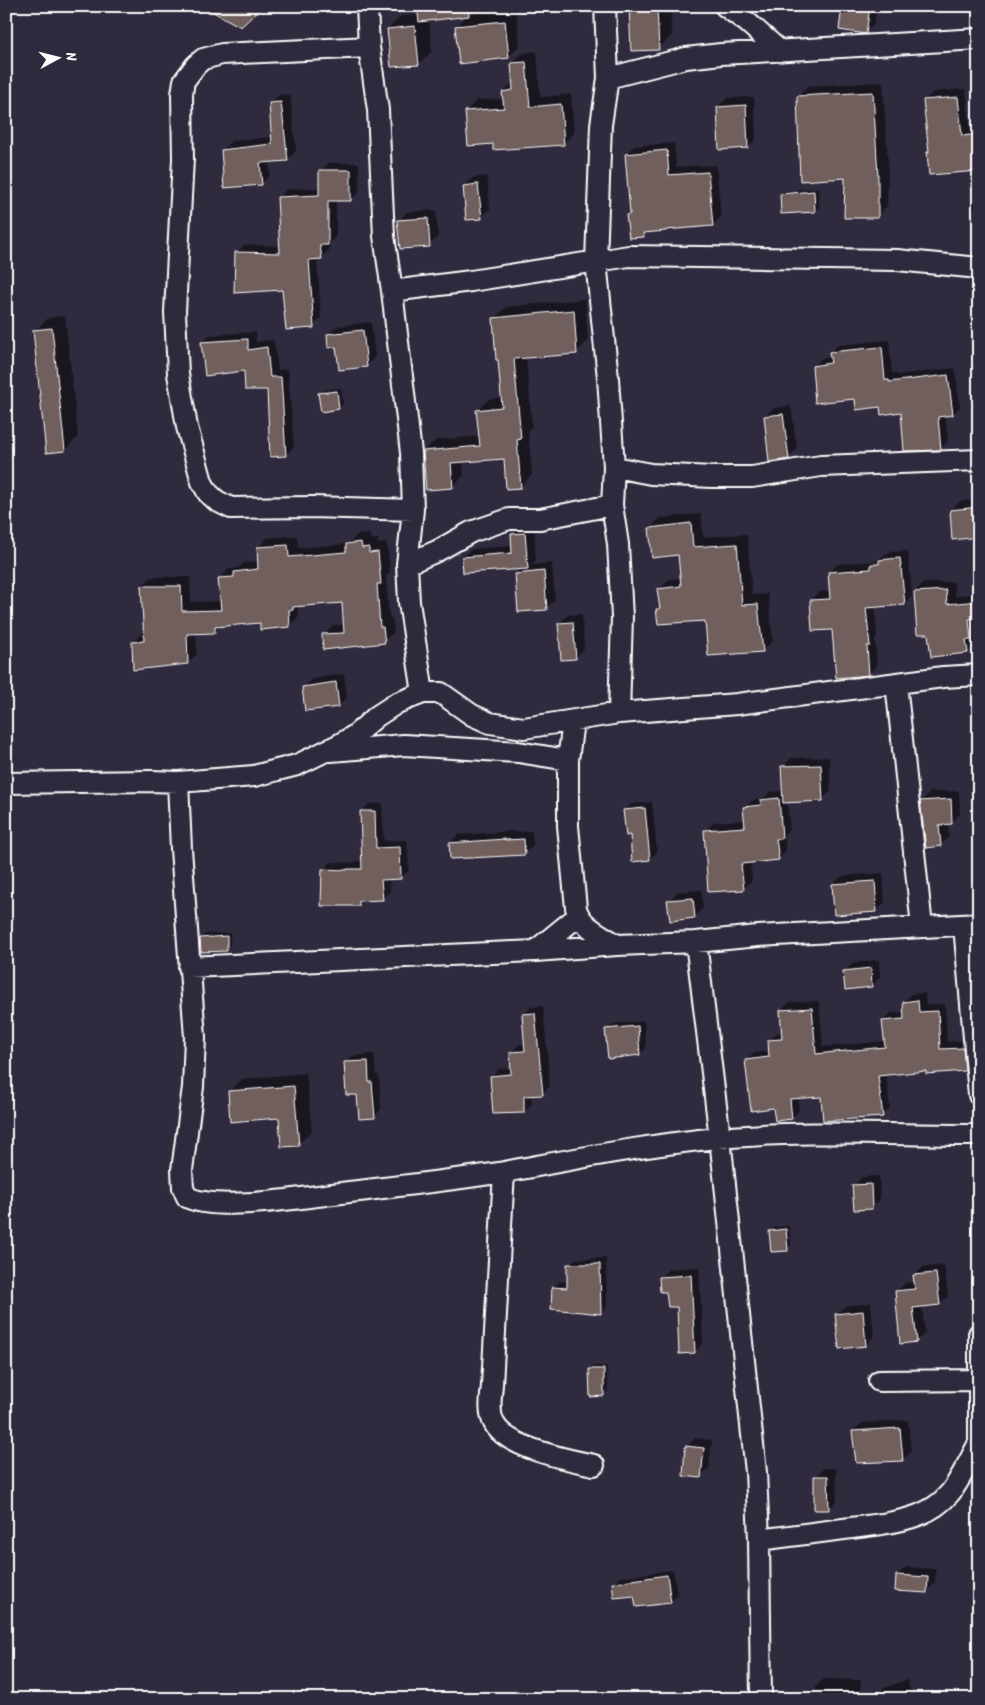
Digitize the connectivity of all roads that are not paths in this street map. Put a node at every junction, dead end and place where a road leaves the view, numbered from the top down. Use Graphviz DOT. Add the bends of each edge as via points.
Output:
graph roads {
  1 [pos="367,6"];
  2 [pos="605,6"];
  3 [pos="725,6"];
  4 [pos="979,39"];
  5 [pos="368,47"];
  6 [pos="780,51"];
  7 [pos="608,78"];
  8 [pos="596,261"];
  9 [pos="979,268"];
  10 [pos="392,291"];
  11 [pos="979,460"];
  12 [pos="614,467"];
  13 [pos="612,505"];
  14 [pos="413,510"];
  15 [pos="407,564"];
  16 [pos="979,675"];
  17 [pos="896,684"];
  18 [pos="423,693"];
  19 [pos="619,713"];
  20 [pos="574,721"];
  21 [pos="324,752"];
  22 [pos="568,760"];
  23 [pos="178,782"];
  24 [pos="6,783"];
  25 [pos="578,916"];
  26 [pos="972,924"];
  27 [pos="922,927"];
  28 [pos="696,942"];
  29 [pos="617,945"];
  30 [pos="535,951"];
  31 [pos="189,967"];
  32 [pos="979,1095"];
  33 [pos="979,1135"];
  34 [pos="720,1138"];
  35 [pos="504,1172"];
  36 [pos="979,1334"];
  37 [pos="978,1380"];
  38 [pos="879,1381"];
  39 [pos="979,1444"];
  40 [pos="594,1465"];
  41 [pos="759,1540"];
  42 [pos="762,1699"];
  1 -- 5 [label="street"];
  2 -- 7 [label="street"];
  3 -- 6 [label="street"];
  4 -- 6 [label="street"];
  5 -- 10 [label="street" via="378,110 384,236"];
  5 -- 14 [label="street" via="222,54 203,59 184,81 175,312 178,374 187,427 202,482 217,501 231,508"];
  6 -- 7 [label="street" via="686,58"];
  7 -- 8 [label="street" via="601,125"];
  8 -- 9 [label="street" via="629,256 897,260"];
  8 -- 10 [label="street"];
  8 -- 12 [label="street"];
  10 -- 14 [label="street" via="411,453"];
  11 -- 12 [label="street" via="821,466 752,477 712,478 652,474"];
  12 -- 13 [label="street"];
  13 -- 15 [label="street" via="540,519 508,519 471,532"];
  13 -- 19 [label="street" via="618,544 622,617"];
  14 -- 15 [label="street"];
  15 -- 18 [label="street" via="408,602"];
  16 -- 17 [label="street"];
  17 -- 19 [label="street" via="737,704"];
  17 -- 27 [label="street"];
  18 -- 20 [label="street" via="441,693 472,715 490,722 524,728"];
  18 -- 21 [label="street" via="397,704 355,735"];
  19 -- 20 [label="street"];
  20 -- 22 [label="street"];
  21 -- 22 [label="street" via="404,745 518,752"];
  21 -- 23 [label="street" via="297,765 254,776"];
  22 -- 25 [label="street" via="568,826"];
  23 -- 24 [label="street"];
  23 -- 31 [label="street"];
  25 -- 29 [label="street"];
  25 -- 30 [label="street"];
  26 -- 27 [label="street"];
  26 -- 32 [label="street"];
  27 -- 28 [label="street"];
  28 -- 29 [label="street"];
  28 -- 34 [label="street"];
  29 -- 30 [label="street"];
  30 -- 31 [label="street"];
  31 -- 35 [label="street" via="195,1037 194,1087 182,1170 187,1197 196,1202 304,1198"];
  33 -- 34 [label="street" via="796,1134"];
  34 -- 35 [label="street" via="640,1147"];
  34 -- 41 [label="street" via="756,1472"];
  35 -- 40 [label="street" via="492,1385 493,1422 507,1437 526,1446"];
  36 -- 37 [label="street"];
  37 -- 38 [label="street"];
  37 -- 39 [label="street"];
  39 -- 41 [label="street" via="950,1494 922,1514 882,1524"];
  41 -- 42 [label="street"];
}
